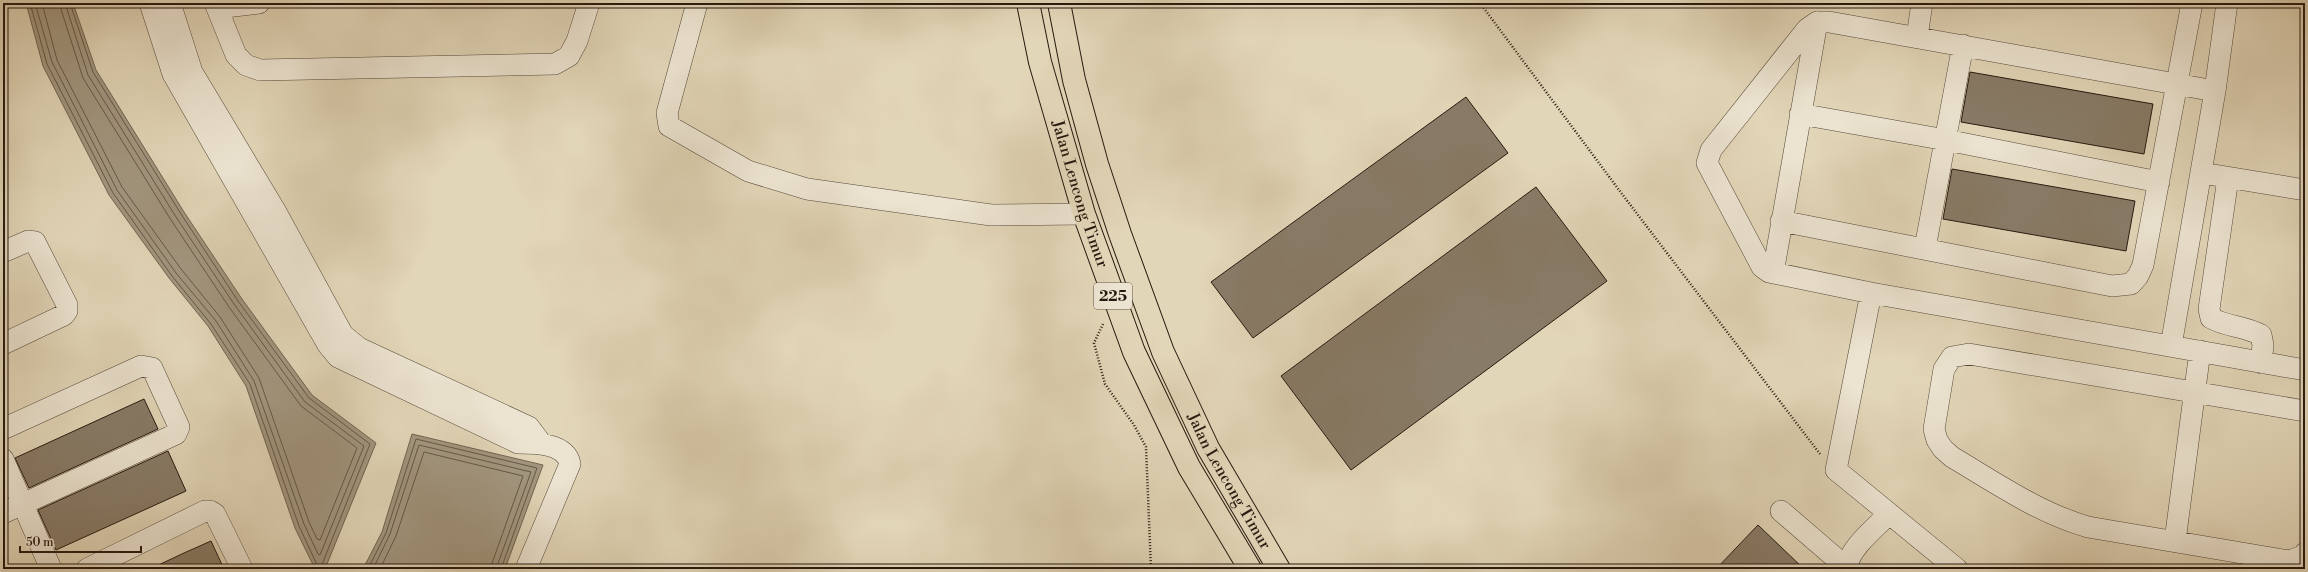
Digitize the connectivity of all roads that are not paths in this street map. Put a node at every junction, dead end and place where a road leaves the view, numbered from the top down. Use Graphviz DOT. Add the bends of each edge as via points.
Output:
graph roads {
  1 [pos="150,3"];
  2 [pos="170,3"];
  3 [pos="258,3"];
  4 [pos="589,3"];
  5 [pos="697,3"];
  6 [pos="1028,3"];
  7 [pos="1059,3"];
  8 [pos="1922,3"];
  9 [pos="2192,3"];
  10 [pos="2227,3"];
  11 [pos="216,6"];
  12 [pos="1817,22"];
  13 [pos="1917,37"];
  14 [pos="1963,45"];
  15 [pos="2178,84"];
  16 [pos="2215,91"];
  17 [pos="1800,114"];
  18 [pos="1946,140"];
  19 [pos="2200,173"];
  20 [pos="2228,178"];
  21 [pos="2159,182"];
  22 [pos="2305,190"];
  23 [pos="1084,214"];
  24 [pos="1781,221"];
  25 [pos="1925,248"];
  26 [pos="3,252"];
  27 [pos="1773,273"];
  28 [pos="1871,293"];
  29 [pos="3,344"];
  30 [pos="2171,346"];
  31 [pos="2200,352"];
  32 [pos="2261,363"];
  33 [pos="2305,370"];
  34 [pos="2196,393"];
  35 [pos="2305,411"];
  36 [pos="3,429"];
  37 [pos="541,443"];
  38 [pos="3,459"];
  39 [pos="23,504"];
  40 [pos="1781,511"];
  41 [pos="3,513"];
  42 [pos="1888,514"];
  43 [pos="2175,541"];
  44 [pos="2305,552"];
  45 [pos="1846,568"];
  46 [pos="51,569"];
  47 [pos="87,569"];
  48 [pos="242,569"];
  49 [pos="526,569"];
  50 [pos="1250,569"];
  51 [pos="1279,569"];
  52 [pos="1957,569"];
  1 -- 37 [label="street" via="173,74 328,345 338,357 518,442"];
  2 -- 37 [label="street" via="192,72 276,212 343,335 359,348 529,427"];
  3 -- 11 [label="street"];
  4 -- 11 [label="street" via="578,41 569,56 555,64 260,70 246,65 236,55"];
  5 -- 23 [label="street" via="667,113 669,126 748,171 807,188 991,215"];
  6 -- 23 [label="highway, Jalan Lencong Timur / 225" via="1040,62"];
  7 -- 51 [label="highway, Jalan Lencong Timur / 225" via="1074,80 1095,157 1161,345 1208,448"];
  8 -- 13 [label="street"];
  9 -- 15 [label="street"];
  10 -- 16 [label="street"];
  12 -- 13 [label="street"];
  12 -- 17 [label="street"];
  12 -- 27 [label="street" via="1801,35 1711,150 1707,159 1708,166 1762,267"];
  13 -- 14 [label="street"];
  14 -- 15 [label="street"];
  14 -- 18 [label="street"];
  15 -- 16 [label="street"];
  15 -- 21 [label="street"];
  16 -- 19 [label="street"];
  17 -- 18 [label="street"];
  17 -- 24 [label="street"];
  18 -- 21 [label="street"];
  18 -- 25 [label="street"];
  19 -- 20 [label="street"];
  19 -- 30 [label="street"];
  20 -- 22 [label="street"];
  20 -- 32 [label="street" via="2209,309 2211,318 2224,325 2252,330 2261,335"];
  21 -- 25 [label="street" via="2143,266 2131,284 2112,286"];
  23 -- 50 [label="highway, Jalan Lencong Timur / 225" via="1134,352 1171,433"];
  24 -- 25 [label="street"];
  24 -- 27 [label="street"];
  26 -- 29 [label="street" via="28,241 35,242 67,311 64,315"];
  27 -- 28 [label="street"];
  28 -- 30 [label="street"];
  28 -- 42 [label="street" via="1836,470"];
  30 -- 31 [label="street"];
  31 -- 32 [label="street"];
  31 -- 34 [label="street"];
  32 -- 33 [label="street"];
  34 -- 35 [label="street"];
  34 -- 43 [label="street"];
  34 -- 43 [label="street" via="1969,354 1952,357 1944,369 1934,429 1937,440 1952,457 2063,520 2088,527"];
  36 -- 39 [label="street" via="141,366 152,368 179,427 176,434"];
  37 -- 49 [label="street" via="565,453 570,464"];
  38 -- 39 [label="street"];
  39 -- 41 [label="street"];
  39 -- 46 [label="street"];
  40 -- 45 [label="street"];
  42 -- 45 [label="street" via="1863,540 1849,558"];
  42 -- 52 [label="street"];
  43 -- 44 [label="street" via="2289,561 2303,556"];
  47 -- 48 [label="street" via="205,511 215,514"];
}
